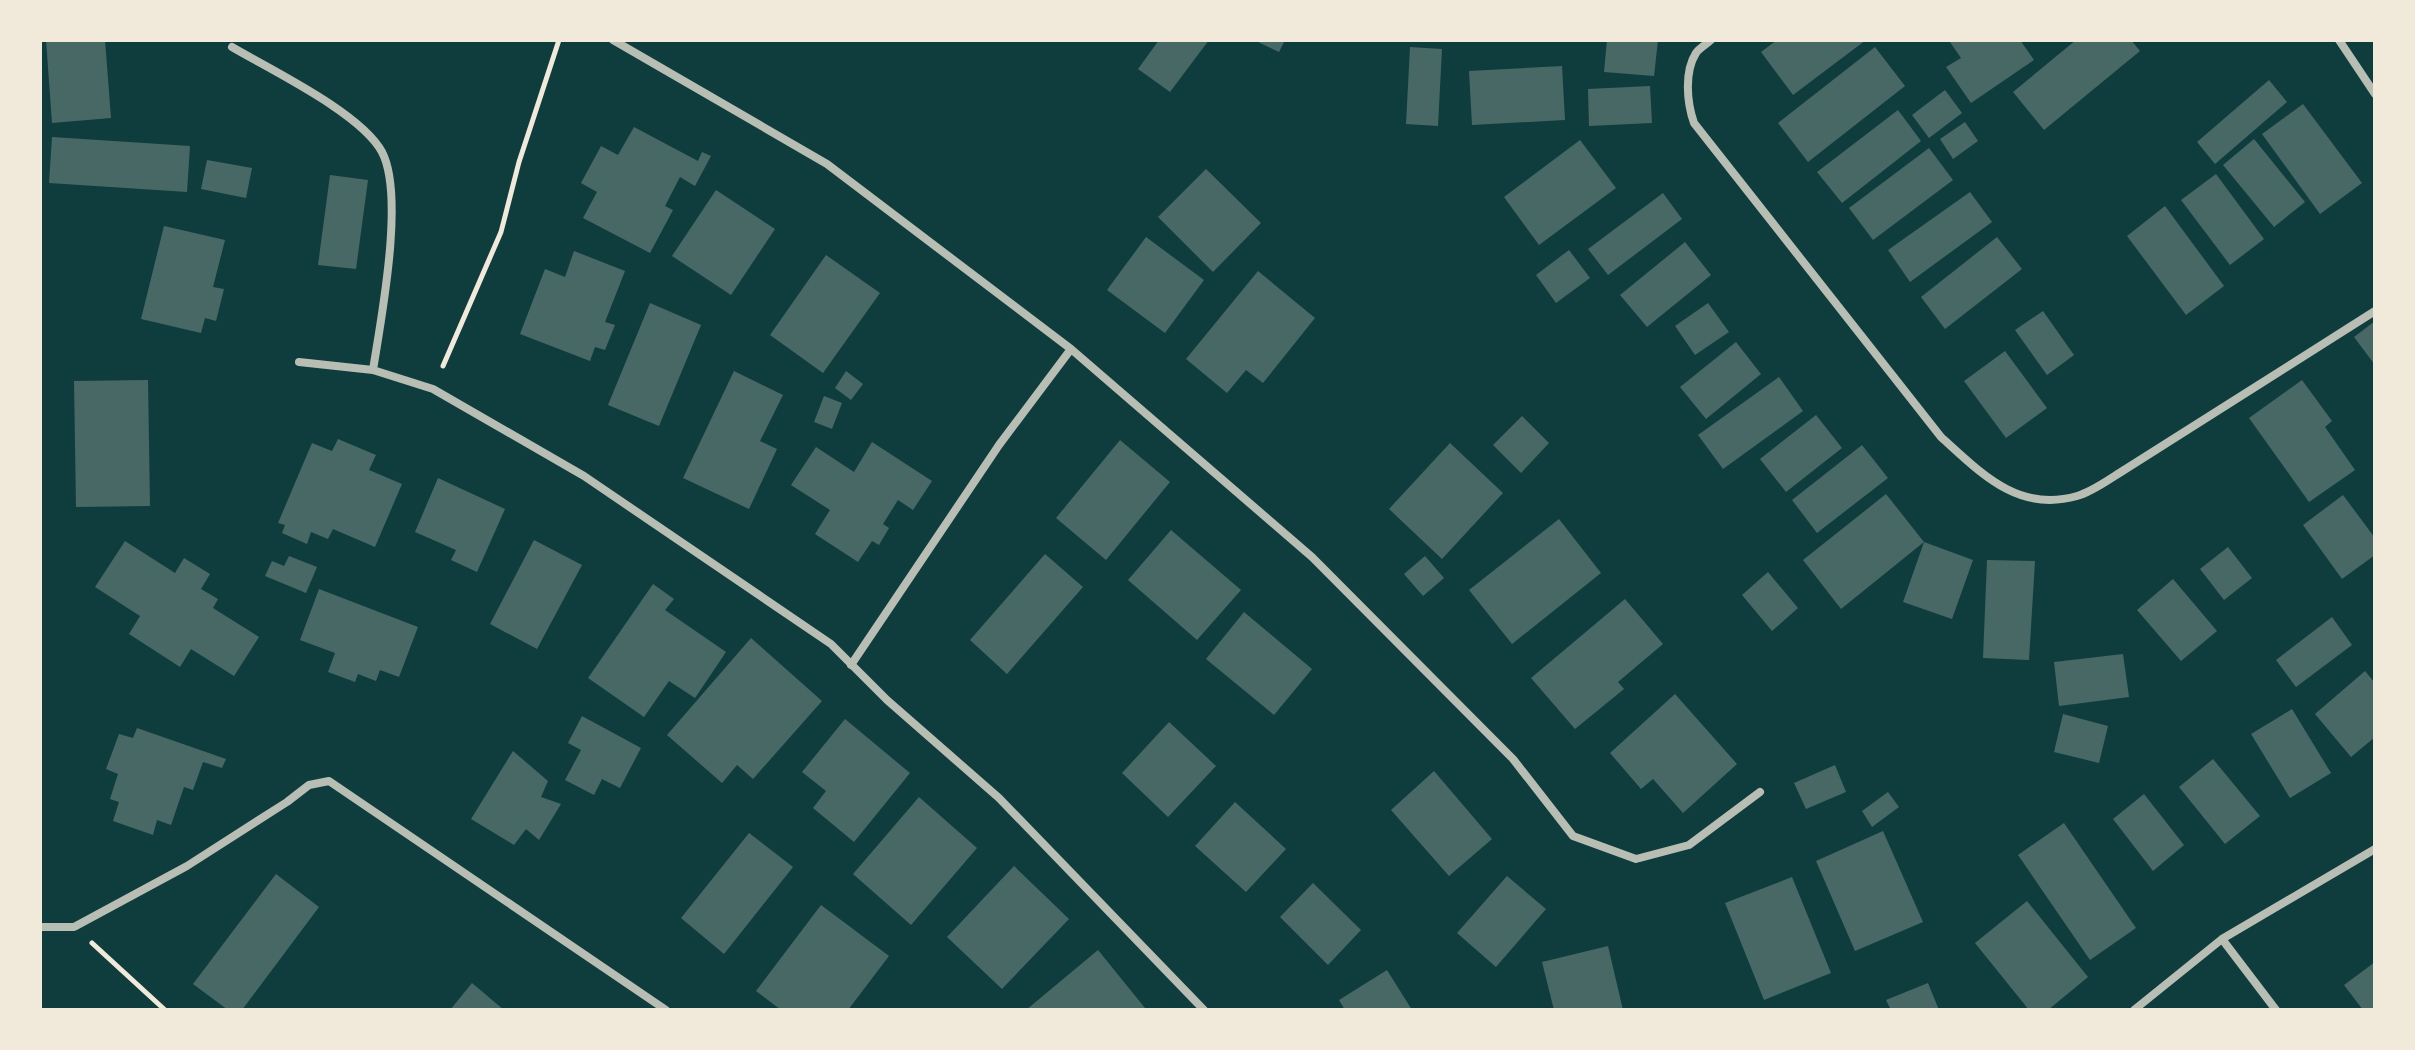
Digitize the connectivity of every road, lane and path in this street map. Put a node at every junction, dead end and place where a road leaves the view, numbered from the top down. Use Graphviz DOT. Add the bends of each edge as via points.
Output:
graph roads {
  1 [pos="559,40"];
  2 [pos="613,40"];
  3 [pos="1711,40"];
  4 [pos="2354,40"];
  5 [pos="2342,44"];
  6 [pos="232,47"];
  7 [pos="2375,94"];
  8 [pos="2375,311"];
  9 [pos="1071,349"];
  10 [pos="299,362"];
  11 [pos="373,370"];
  12 [pos="433,389"];
  13 [pos="851,665"];
  14 [pos="1760,792"];
  15 [pos="2375,849"];
  16 [pos="40,927"];
  17 [pos="74,927"];
  18 [pos="2222,939"];
  19 [pos="165,1010"];
  20 [pos="666,1010"];
  21 [pos="1204,1010"];
  22 [pos="2134,1010"];
  23 [pos="2276,1010"];
  1 -- 12 [label="path" via="501,232"];
  2 -- 9 [label="street" via="827,164"];
  3 -- 8 [label="street" via="1696,53 1689,77 1686,100 1694,123 1941,437 2017,496 2078,496"];
  4 -- 5 [label="street"];
  5 -- 7 [label="street"];
  6 -- 11 [label="street" via="358,125 381,150 391,176 388,275"];
  9 -- 13 [label="street" via="999,445"];
  9 -- 14 [label="street" via="1312,557 1513,759 1573,836 1636,859 1689,845"];
  10 -- 11 [label="street"];
  11 -- 12 [label="street"];
  12 -- 13 [label="street" via="584,476 831,644"];
  13 -- 21 [label="street" via="999,798"];
  15 -- 18 [label="street"];
  16 -- 17 [label="street"];
  17 -- 19 [label="path"];
  17 -- 20 [label="street" via="187,866 309,785 329,781"];
  18 -- 22 [label="street"];
  18 -- 23 [label="street"];
}
